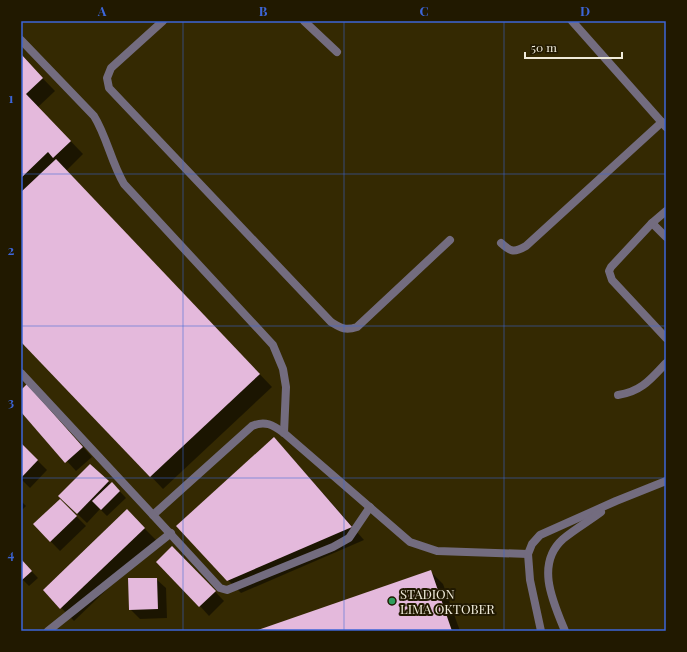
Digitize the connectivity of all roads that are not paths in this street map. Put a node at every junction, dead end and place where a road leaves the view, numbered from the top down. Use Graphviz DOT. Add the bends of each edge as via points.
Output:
graph roads {
  1 [pos="163,21"];
  2 [pos="304,21"];
  3 [pos="572,21"];
  4 [pos="21,40"];
  5 [pos="337,52"];
  6 [pos="664,125"];
  7 [pos="666,211"];
  8 [pos="652,223"];
  9 [pos="666,237"];
  10 [pos="450,240"];
  11 [pos="501,244"];
  12 [pos="666,338"];
  13 [pos="666,362"];
  14 [pos="21,373"];
  15 [pos="618,396"];
  16 [pos="284,433"];
  17 [pos="666,481"];
  18 [pos="616,501"];
  19 [pos="370,508"];
  20 [pos="153,515"];
  21 [pos="171,533"];
  22 [pos="528,554"];
  23 [pos="48,631"];
  24 [pos="541,631"];
  25 [pos="565,631"];
  1 -- 10 [label="lane" via="111,68 107,78 109,88 331,322 348,330 357,327"];
  2 -- 5 [label="lane"];
  3 -- 6 [label="lane"];
  4 -- 16 [label="lane" via="94,116 124,184 273,345 283,369 286,387"];
  6 -- 11 [label="lane" via="526,246 517,251 509,250"];
  7 -- 8 [label="lane"];
  8 -- 9 [label="lane"];
  8 -- 12 [label="lane" via="609,271 612,280"];
  13 -- 15 [label="lane" via="641,388"];
  14 -- 20 [label="lane"];
  16 -- 19 [label="lane"];
  16 -- 20 [label="lane" via="268,424 258,423 252,426"];
  17 -- 18 [label="lane"];
  18 -- 22 [label="lane" via="540,535"];
  18 -- 25 [label="lane" via="563,539 548,561 552,596"];
  19 -- 21 [label="lane" via="349,538 333,547 227,590 220,588"];
  19 -- 22 [label="lane" via="410,542 437,552"];
  20 -- 21 [label="lane"];
  21 -- 23 [label="lane"];
  22 -- 24 [label="lane" via="530,580"];
}
